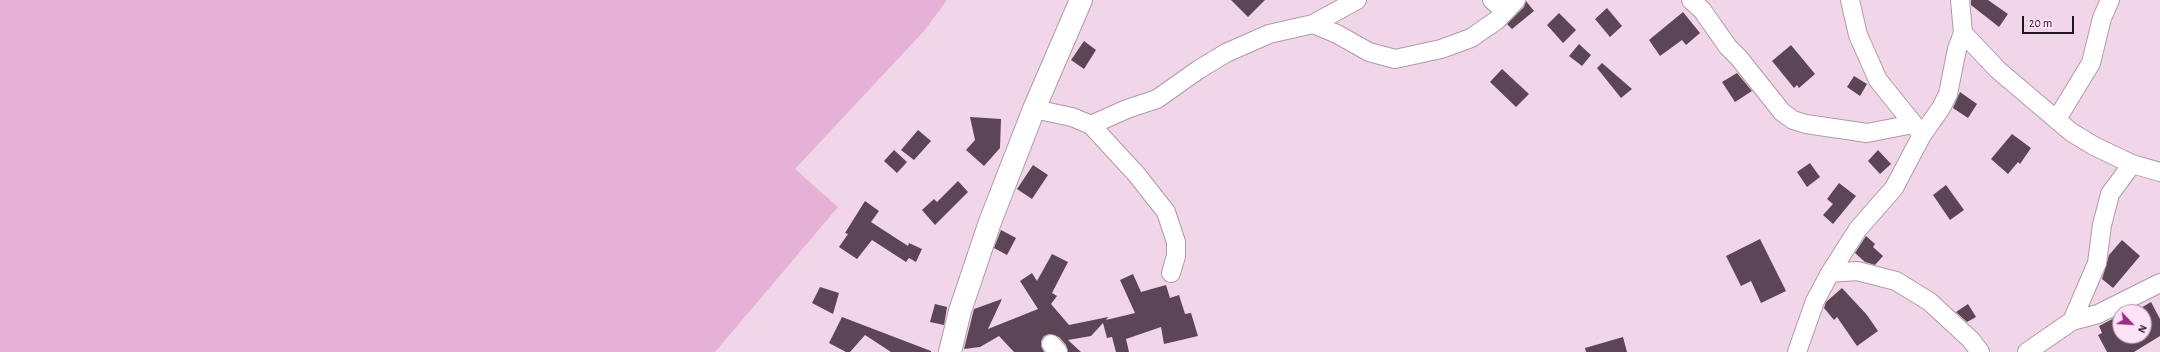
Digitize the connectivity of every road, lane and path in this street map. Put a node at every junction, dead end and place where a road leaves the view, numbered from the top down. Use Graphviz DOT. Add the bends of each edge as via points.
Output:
graph roads {
  1 [pos="1081,0"];
  2 [pos="1357,0"];
  3 [pos="1691,0"];
  4 [pos="1850,0"];
  5 [pos="1960,0"];
  6 [pos="2110,0"];
  7 [pos="1505,4"];
  8 [pos="1313,24"];
  9 [pos="1963,33"];
  10 [pos="1034,109"];
  11 [pos="2057,119"];
  12 [pos="1092,125"];
  13 [pos="1918,130"];
  14 [pos="2132,164"];
  15 [pos="2160,172"];
  16 [pos="1172,273"];
  17 [pos="1830,273"];
  18 [pos="2160,282"];
  19 [pos="2072,321"];
  20 [pos="950,352"];
  21 [pos="1797,352"];
  22 [pos="1980,352"];
  23 [pos="2027,352"];
  1 -- 10 [label="street"];
  2 -- 8 [label="street"];
  3 -- 13 [label="street" via="1702,10 1728,47 1740,58 1782,112 1793,120 1867,132"];
  4 -- 13 [label="street" via="1858,34 1878,80"];
  5 -- 9 [label="street"];
  6 -- 11 [label="street" via="2102,18 2090,63"];
  7 -- 8 [label="street" via="1489,26 1471,38 1441,49 1395,59 1369,52 1338,34"];
  8 -- 12 [label="street" via="1268,34 1226,53 1157,98"];
  9 -- 11 [label="street" via="1998,70"];
  9 -- 13 [label="street" via="1957,49 1948,94"];
  10 -- 12 [label="street" via="1072,117"];
  10 -- 20 [label="street" via="990,222 960,311"];
  11 -- 14 [label="street" via="2071,132 2094,146"];
  12 -- 16 [label="street" via="1138,175 1166,212 1176,242"];
  13 -- 17 [label="street" via="1894,188 1858,229"];
  14 -- 15 [label="street"];
  14 -- 19 [label="street" via="2110,194 2102,225 2097,263"];
  17 -- 21 [label="street" via="1815,301"];
  17 -- 22 [label="street" via="1857,272 1896,281 1930,302 1971,340"];
  18 -- 19 [label="street" via="2098,314"];
  19 -- 23 [label="street"];
}
